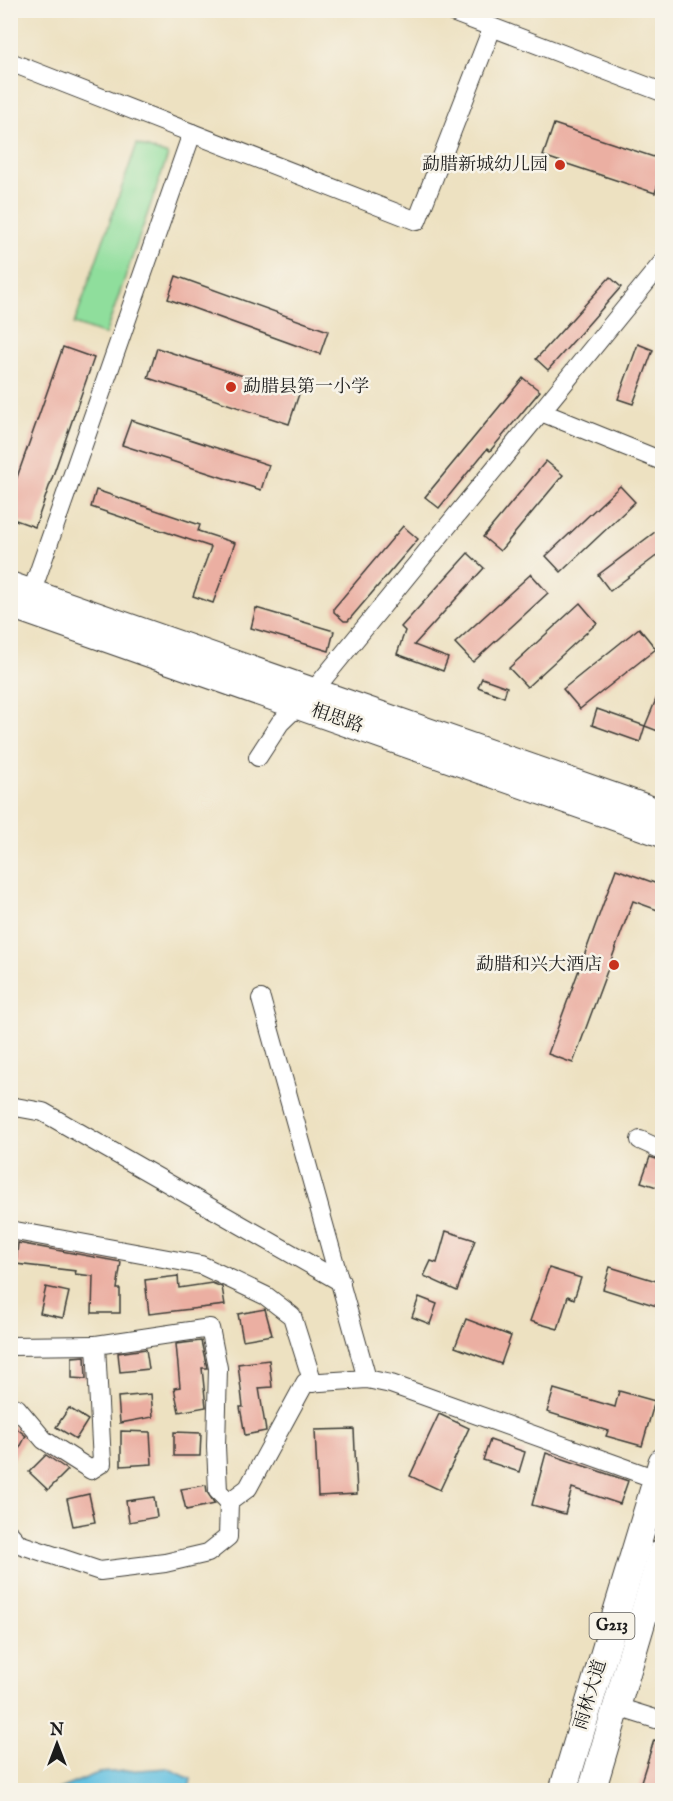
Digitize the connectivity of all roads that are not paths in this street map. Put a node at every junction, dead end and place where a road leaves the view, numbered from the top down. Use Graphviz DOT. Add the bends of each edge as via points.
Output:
graph roads {
  1 [pos="447,10"];
  2 [pos="492,28"];
  3 [pos="10,62"];
  4 [pos="663,92"];
  5 [pos="192,133"];
  6 [pos="663,263"];
  7 [pos="541,412"];
  8 [pos="663,461"];
  9 [pos="21,588"];
  10 [pos="10,606"];
  11 [pos="306,698"];
  12 [pos="258,757"];
  13 [pos="662,811"];
  14 [pos="663,835"];
  15 [pos="261,999"];
  16 [pos="11,1108"];
  17 [pos="640,1140"];
  18 [pos="663,1150"];
  19 [pos="10,1230"];
  20 [pos="341,1282"];
  21 [pos="96,1345"];
  22 [pos="10,1346"];
  23 [pos="368,1379"];
  24 [pos="313,1383"];
  25 [pos="10,1406"];
  26 [pos="659,1471"];
  27 [pos="229,1502"];
  28 [pos="10,1534"];
  29 [pos="663,1553"];
  30 [pos="617,1707"];
  31 [pos="663,1721"];
  32 [pos="563,1791"];
  33 [pos="592,1791"];
  1 -- 2 [label="street"];
  2 -- 4 [label="street"];
  2 -- 5 [label="street" via="417,221"];
  3 -- 5 [label="street"];
  5 -- 9 [label="street"];
  6 -- 7 [label="street"];
  7 -- 8 [label="street"];
  7 -- 11 [label="street"];
  9 -- 11 [label="main road, 相思路"];
  10 -- 11 [label="main road, 相思路"];
  11 -- 12 [label="street" via="280,723"];
  11 -- 13 [label="main road, 相思路"];
  11 -- 14 [label="main road, 相思路"];
  15 -- 20 [label="street"];
  16 -- 20 [label="street" via="43,1112"];
  17 -- 18 [label="street"];
  19 -- 24 [label="street" via="201,1265 266,1296 292,1316"];
  20 -- 23 [label="street"];
  21 -- 22 [label="street"];
  21 -- 25 [label="street" via="102,1463 91,1470 44,1440 17,1408"];
  21 -- 27 [label="street" via="210,1328 218,1368 218,1491"];
  23 -- 24 [label="street"];
  23 -- 26 [label="street"];
  24 -- 27 [label="street" via="305,1383 248,1488"];
  26 -- 32 [label="highway, 雨林大道 / G213"];
  27 -- 28 [label="street" via="228,1537 208,1553 165,1563 100,1570 19,1544"];
  29 -- 30 [label="highway, 雨林大道 / G213"];
  30 -- 31 [label="street"];
  30 -- 33 [label="highway, 雨林大道 / G213"];
}
